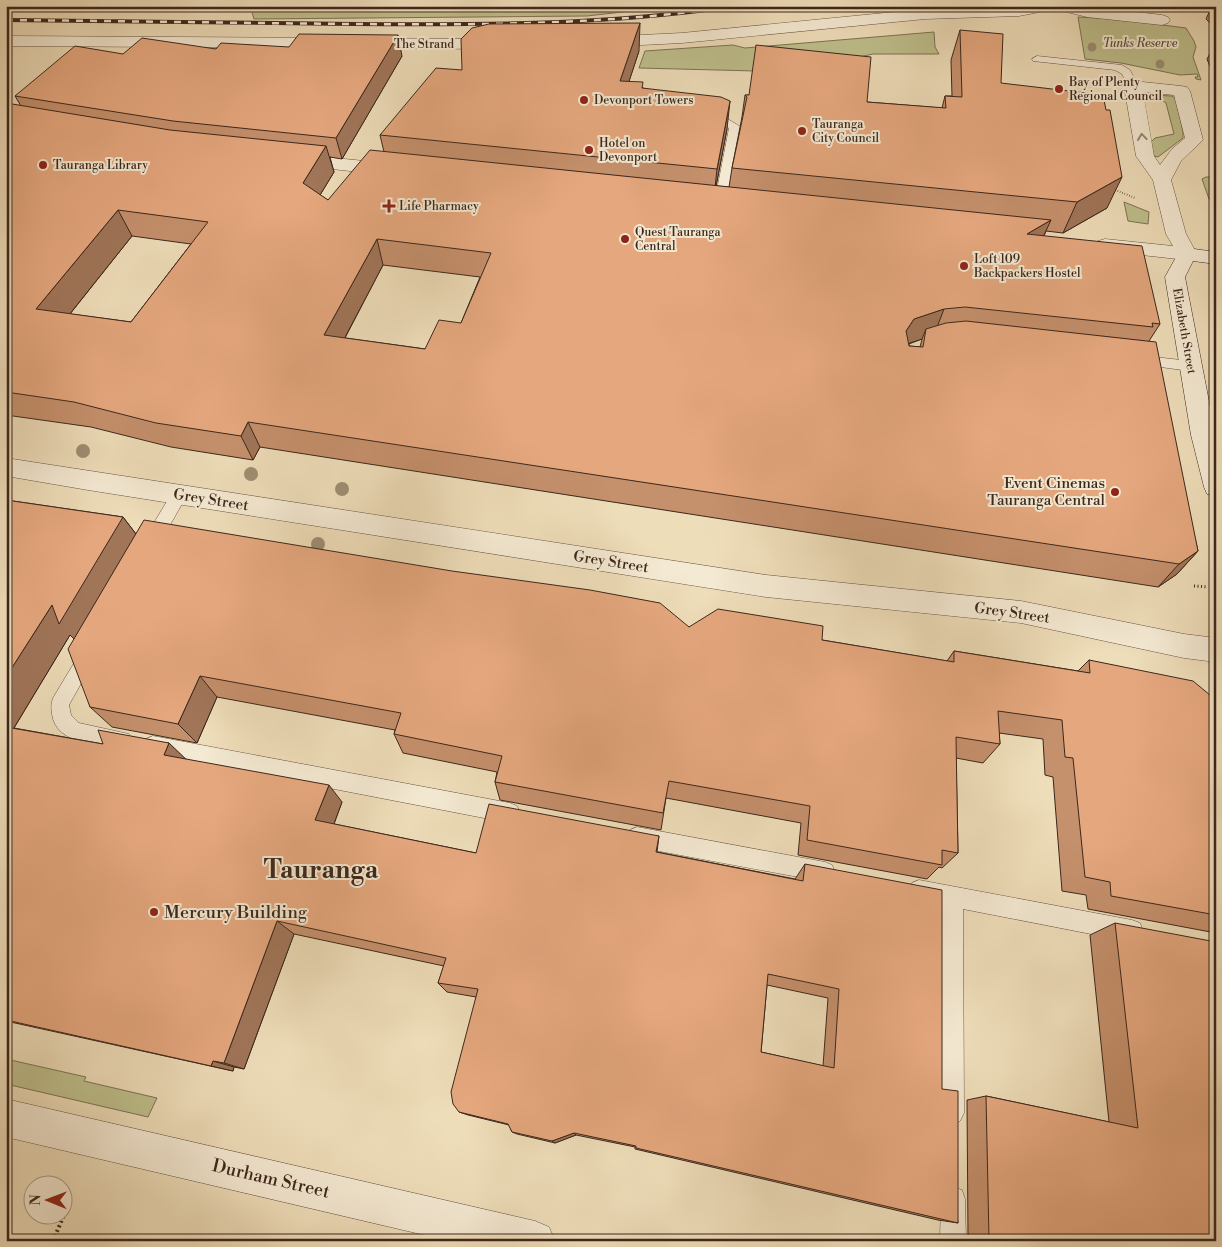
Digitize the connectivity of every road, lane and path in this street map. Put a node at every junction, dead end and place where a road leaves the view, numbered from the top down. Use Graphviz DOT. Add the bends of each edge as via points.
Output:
graph roads {
  1 [pos="1050,6"];
  2 [pos="1060,6"];
  3 [pos="1162,20"];
  4 [pos="6,41"];
  5 [pos="587,43"];
  6 [pos="518,44"];
  7 [pos="1037,59"];
  8 [pos="1133,86"];
  9 [pos="692,117"];
  10 [pos="280,159"];
  11 [pos="408,172"];
  12 [pos="1162,180"];
  13 [pos="1113,189"];
  14 [pos="1124,193"];
  15 [pos="700,203"];
  16 [pos="720,205"];
  17 [pos="739,207"];
  18 [pos="1090,243"];
  19 [pos="1187,254"];
  20 [pos="1216,258"];
  21 [pos="1121,358"];
  22 [pos="1190,366"];
  23 [pos="6,467"];
  24 [pos="1216,487"];
  25 [pos="179,495"];
  26 [pos="140,563"];
  27 [pos="1194,586"];
  28 [pos="1208,587"];
  29 [pos="98,638"];
  30 [pos="1216,650"];
  31 [pos="533,817"];
  32 [pos="620,834"];
  33 [pos="845,876"];
  34 [pos="903,887"];
  35 [pos="952,896"];
  36 [pos="1148,934"];
  37 [pos="6,1118"];
  38 [pos="952,1133"];
  39 [pos="953,1182"];
  40 [pos="60,1224"];
  41 [pos="53,1241"];
  42 [pos="535,1241"];
  43 [pos="953,1241"];
  1 -- 5 [label="street" via="1020,12 925,14 695,37"];
  2 -- 3 [label="street"];
  4 -- 6 [label="street, The Strand"];
  7 -- 8 [label="lane" via="1118,67 1126,72"];
  12 -- 8 [label="street, one-way" via="1145,156"];
  8 -- 12 [label="street" via="1181,90 1194,140 1178,151"];
  9 -- 16 [label="lane" via="722,120 735,127"];
  10 -- 11 [label="street"];
  12 -- 19 [label="street" via="1176,234"];
  13 -- 14 [label="path"];
  15 -- 16 [label="street"];
  16 -- 17 [label="street"];
  18 -- 19 [label="street"];
  19 -- 20 [label="street"];
  19 -- 22 [label="street, Elizabeth Street" via="1175,277"];
  21 -- 22 [label="lane"];
  22 -- 24 [label="street, Elizabeth Street"];
  23 -- 25 [label="street, Grey Street"];
  25 -- 26 [label="lane"];
  25 -- 30 [label="street, Grey Street" via="766,586 1021,612"];
  27 -- 28 [label="path"];
  29 -- 31 [label="lane" via="60,704 62,719 74,730"];
  32 -- 33 [label="lane"];
  34 -- 35 [label="lane"];
  35 -- 36 [label="lane"];
  35 -- 38 [label="lane"];
  37 -- 42 [label="street, Durham Street"];
  39 -- 43 [label="lane"];
  40 -- 41 [label="path"];
}
